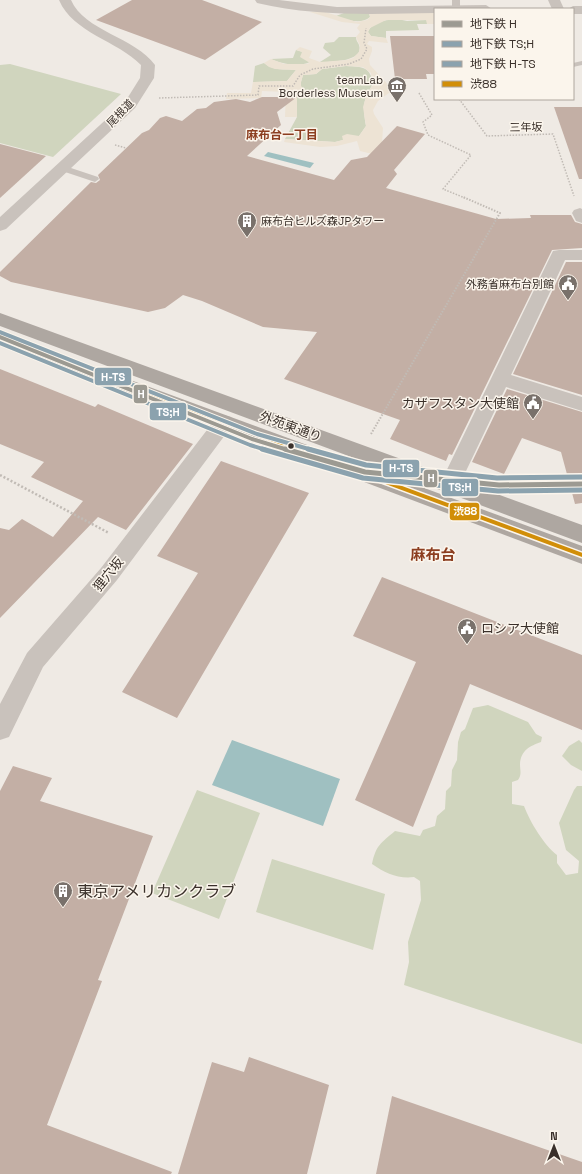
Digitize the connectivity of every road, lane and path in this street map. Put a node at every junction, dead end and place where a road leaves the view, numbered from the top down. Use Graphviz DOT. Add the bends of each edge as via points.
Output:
graph roads {
  1 [pos="65,0"];
  2 [pos="261,0"];
  3 [pos="456,0"];
  4 [pos="456,8"];
  5 [pos="434,9"];
  6 [pos="379,10"];
  7 [pos="419,93"];
  8 [pos="134,98"];
  9 [pos="460,100"];
  10 [pos="62,168"];
  11 [pos="95,179"];
  12 [pos="581,216"];
  13 [pos="0,226"];
  14 [pos="582,255"];
  15 [pos="0,319"];
  16 [pos="0,338"];
  17 [pos="500,378"];
  18 [pos="582,404"];
  19 [pos="224,422"];
  20 [pos="370,436"];
  21 [pos="0,476"];
  22 [pos="450,484"];
  23 [pos="582,534"];
  24 [pos="131,545"];
  25 [pos="582,555"];
  26 [pos="0,730"];
  1 -- 8 [label="street, 尾根道" via="65,4 80,19 134,52 148,64 147,78"];
  2 -- 6 [label="street" via="337,11"];
  3 -- 4 [label="lane"];
  5 -- 6 [label="street"];
  6 -- 8 [label="path" via="379,18 365,30 364,43 367,49 361,59 349,64 313,69 300,75 293,86 259,86 258,95"];
  7 -- 20 [label="path" via="432,115 423,122 428,135 471,155 443,189 500,212"];
  8 -- 10 [label="street, 尾根道" via="130,105"];
  9 -- 12 [label="path, 三年坂" via="487,136 553,134"];
  10 -- 11 [label="lane"];
  10 -- 13 [label="street, 尾根道"];
  14 -- 17 [label="street" via="559,255"];
  15 -- 22 [label="main road, 外苑東通り"];
  16 -- 19 [label="main road, 外苑東通り"];
  17 -- 18 [label="street"];
  17 -- 22 [label="street"];
  19 -- 24 [label="street, 狸穴坂"];
  19 -- 25 [label="main road, 外苑東通り"];
  21 -- 24 [label="path"];
  22 -- 23 [label="main road, 外苑東通り"];
  24 -- 26 [label="street, 狸穴坂" via="35,660"];
}
